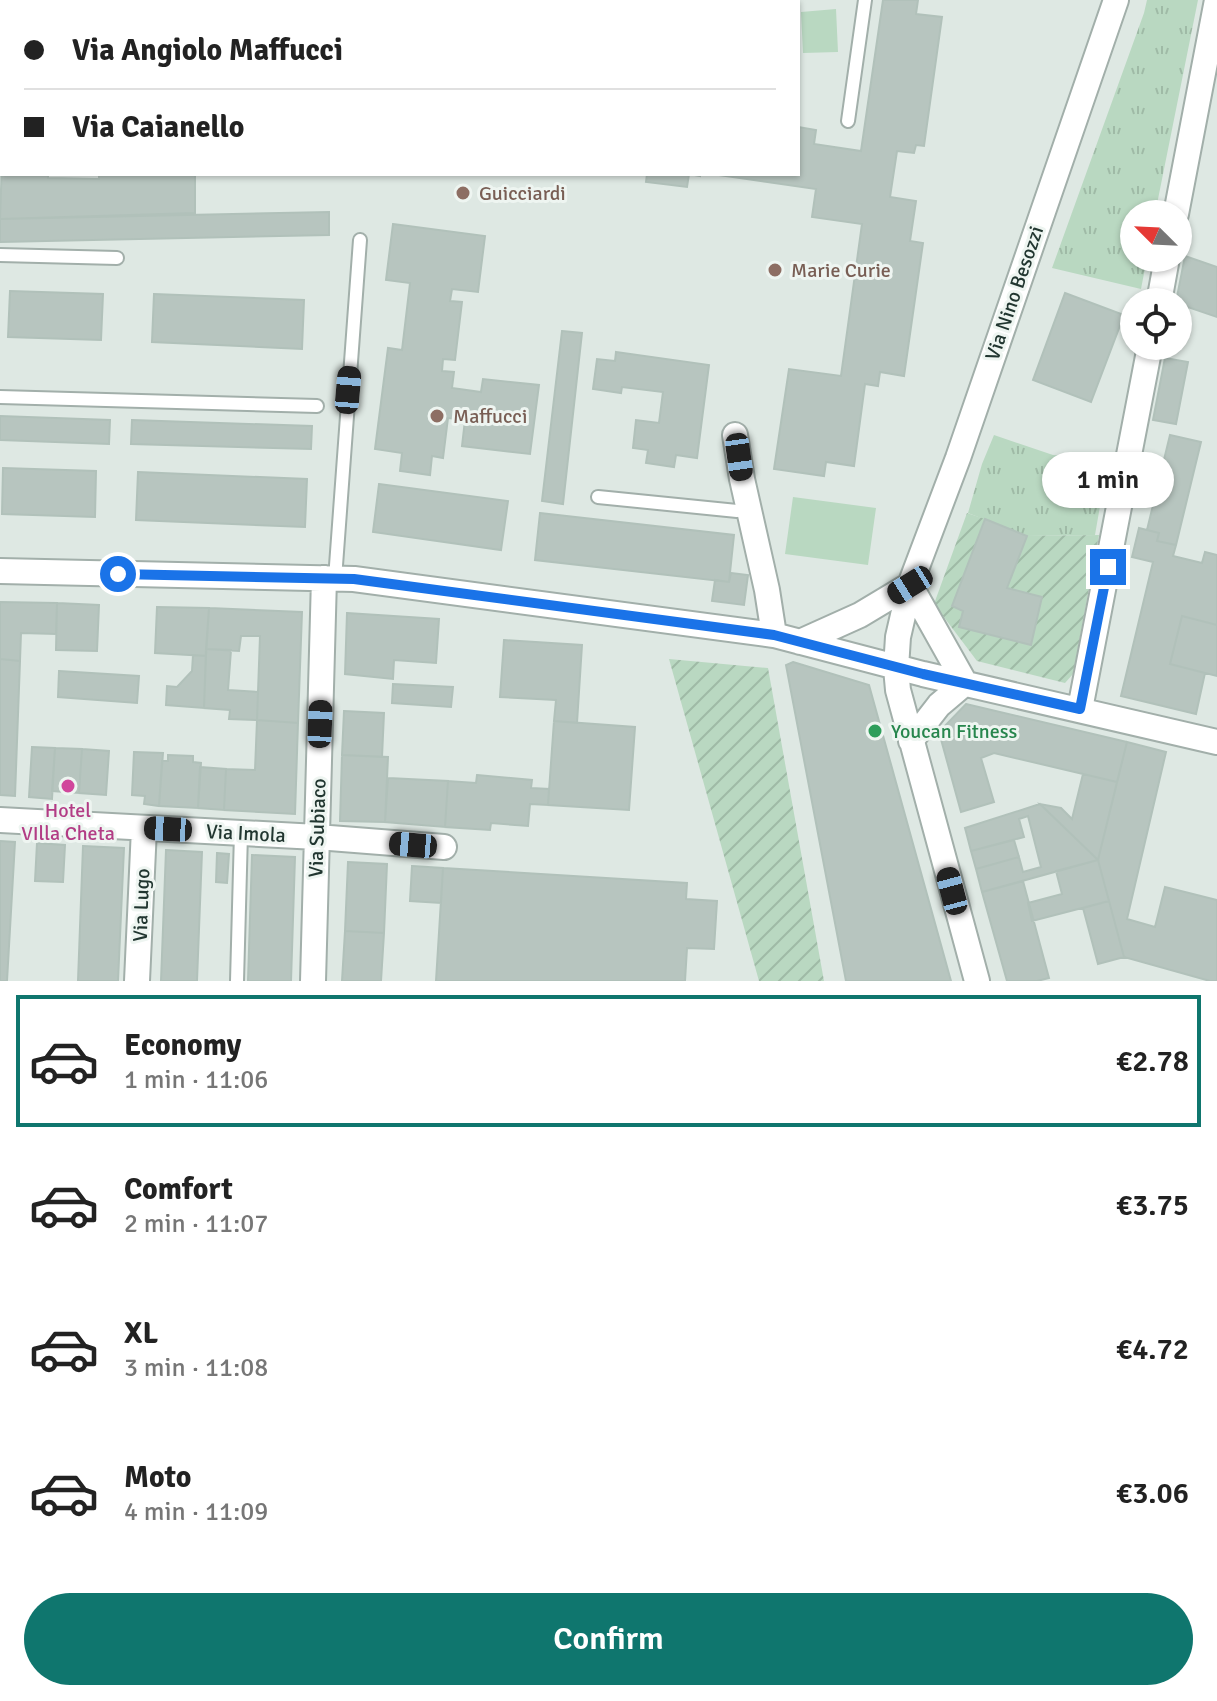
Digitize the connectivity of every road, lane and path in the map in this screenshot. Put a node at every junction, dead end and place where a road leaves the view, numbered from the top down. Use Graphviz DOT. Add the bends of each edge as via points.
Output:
graph roads {
  1 [pos="865,0"];
  2 [pos="1116,0"];
  3 [pos="1217,0"];
  4 [pos="848,121"];
  5 [pos="1179,200"];
  6 [pos="360,240"];
  7 [pos="0,255"];
  8 [pos="117,258"];
  9 [pos="1147,360"];
  10 [pos="0,397"];
  11 [pos="317,406"];
  12 [pos="735,435"];
  13 [pos="598,497"];
  14 [pos="737,511"];
  15 [pos="0,571"];
  16 [pos="329,579"];
  17 [pos="910,585"];
  18 [pos="774,635"];
  19 [pos="800,642"];
  20 [pos="896,668"];
  21 [pos="965,683"];
  22 [pos="1080,709"];
  23 [pos="911,741"];
  24 [pos="1217,742"];
  25 [pos="0,820"];
  26 [pos="144,828"];
  27 [pos="241,833"];
  28 [pos="317,837"];
  29 [pos="444,847"];
  30 [pos="137,981"];
  31 [pos="237,981"];
  32 [pos="313,981"];
  33 [pos="977,981"];
  1 -- 4 [label="lane"];
  2 -- 17 [label="street, Via Nino Besozzi"];
  3 -- 5 [label="street"];
  6 -- 16 [label="lane"];
  7 -- 8 [label="lane"];
  9 -- 22 [label="street"];
  10 -- 11 [label="lane"];
  12 -- 18 [label="street"];
  13 -- 14 [label="lane"];
  15 -- 16 [label="street"];
  16 -- 18 [label="street"];
  16 -- 28 [label="street, Via Subiaco"];
  17 -- 19 [label="street"];
  17 -- 20 [label="street, Via Nino Besozzi"];
  17 -- 21 [label="street"];
  18 -- 19 [label="street"];
  19 -- 20 [label="street"];
  20 -- 21 [label="street"];
  20 -- 23 [label="street, Via Nino Besozzi"];
  21 -- 22 [label="street"];
  21 -- 23 [label="street" via="939,705"];
  22 -- 24 [label="street"];
  23 -- 33 [label="street, Via Nino Besozzi"];
  25 -- 26 [label="street, Via Imola"];
  26 -- 27 [label="street, Via Imola"];
  26 -- 30 [label="street, Via Lugo"];
  27 -- 28 [label="street, Via Imola"];
  27 -- 31 [label="lane"];
  28 -- 29 [label="street, Via Imola"];
  28 -- 32 [label="street, Via Subiaco"];
}
